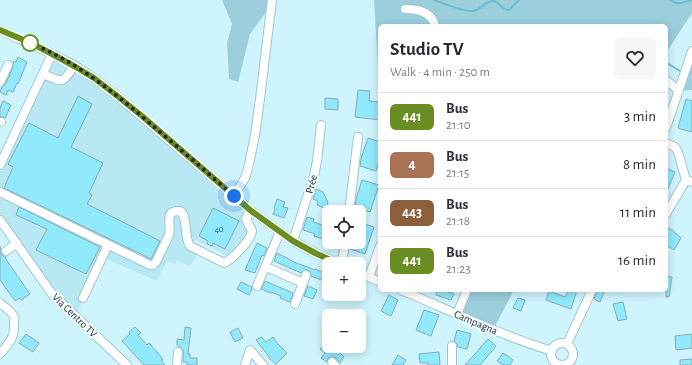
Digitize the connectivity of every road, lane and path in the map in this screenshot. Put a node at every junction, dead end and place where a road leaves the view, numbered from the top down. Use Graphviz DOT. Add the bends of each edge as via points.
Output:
graph roads {
  1 [pos="272,0"];
  2 [pos="405,9"];
  3 [pos="434,24"];
  4 [pos="0,30"];
  5 [pos="692,51"];
  6 [pos="52,54"];
  7 [pos="8,65"];
  8 [pos="74,66"];
  9 [pos="43,74"];
  10 [pos="0,82"];
  11 [pos="668,82"];
  12 [pos="679,91"];
  13 [pos="668,122"];
  14 [pos="321,125"];
  15 [pos="358,137"];
  16 [pos="668,144"];
  17 [pos="0,165"];
  18 [pos="689,181"];
  19 [pos="0,192"];
  20 [pos="234,196"];
  21 [pos="350,205"];
  22 [pos="250,210"];
  23 [pos="668,211"];
  24 [pos="0,220"];
  25 [pos="280,232"];
  26 [pos="293,241"];
  27 [pos="17,243"];
  28 [pos="108,245"];
  29 [pos="6,251"];
  30 [pos="378,252"];
  31 [pos="324,257"];
  32 [pos="266,267"];
  33 [pos="366,276"];
  34 [pos="369,277"];
  35 [pos="378,281"];
  36 [pos="257,286"];
  37 [pos="405,292"];
  38 [pos="466,292"];
  39 [pos="591,292"];
  40 [pos="83,298"];
  41 [pos="0,303"];
  42 [pos="295,304"];
  43 [pos="458,314"];
  44 [pos="567,344"];
  45 [pos="452,346"];
  46 [pos="552,351"];
  47 [pos="178,352"];
  48 [pos="0,354"];
  49 [pos="263,364"];
  50 [pos="127,365"];
  51 [pos="176,365"];
  52 [pos="245,365"];
  53 [pos="452,365"];
  54 [pos="561,365"];
  1 -- 20 [label="street" via="255,135 246,175"];
  2 -- 3 [label="street" via="423,12 430,16"];
  4 -- 6 [label="street"];
  5 -- 12 [label="street"];
  6 -- 8 [label="street"];
  6 -- 9 [label="street"];
  7 -- 10 [label="street"];
  8 -- 9 [label="street" via="64,80 58,81"];
  8 -- 20 [label="street" via="116,95"];
  9 -- 17 [label="street"];
  11 -- 12 [label="street"];
  12 -- 13 [label="street"];
  14 -- 26 [label="street, Prée" via="314,176"];
  15 -- 21 [label="street"];
  16 -- 18 [label="street" via="678,152"];
  18 -- 23 [label="street"];
  19 -- 28 [label="street"];
  20 -- 22 [label="street"];
  22 -- 25 [label="street"];
  22 -- 28 [label="street" via="246,219 252,231 250,237 232,258 224,263 190,246 186,238 184,217 178,211 170,216 169,235 153,265"];
  24 -- 27 [label="street, Via Centro TV"];
  25 -- 26 [label="street"];
  25 -- 32 [label="street"];
  26 -- 31 [label="street"];
  27 -- 29 [label="street"];
  27 -- 50 [label="street, Via Centro TV" via="52,294"];
  28 -- 40 [label="street"];
  30 -- 34 [label="street"];
  32 -- 36 [label="street"];
  32 -- 42 [label="street" via="305,279"];
  33 -- 34 [label="street"];
  34 -- 35 [label="street"];
  37 -- 43 [label="street, Campagna"];
  38 -- 43 [label="street"];
  39 -- 44 [label="street"];
  41 -- 48 [label="street" via="14,317 14,325 12,340"];
  43 -- 46 [label="street, Campagna"];
  44 -- 46 [label="street" via="560,343"];
  44 -- 54 [label="street" via="572,349 573,356"];
  45 -- 53 [label="street"];
  46 -- 54 [label="street" via="553,360"];
  47 -- 51 [label="street"];
  49 -- 52 [label="street" via="250,350"];
}
